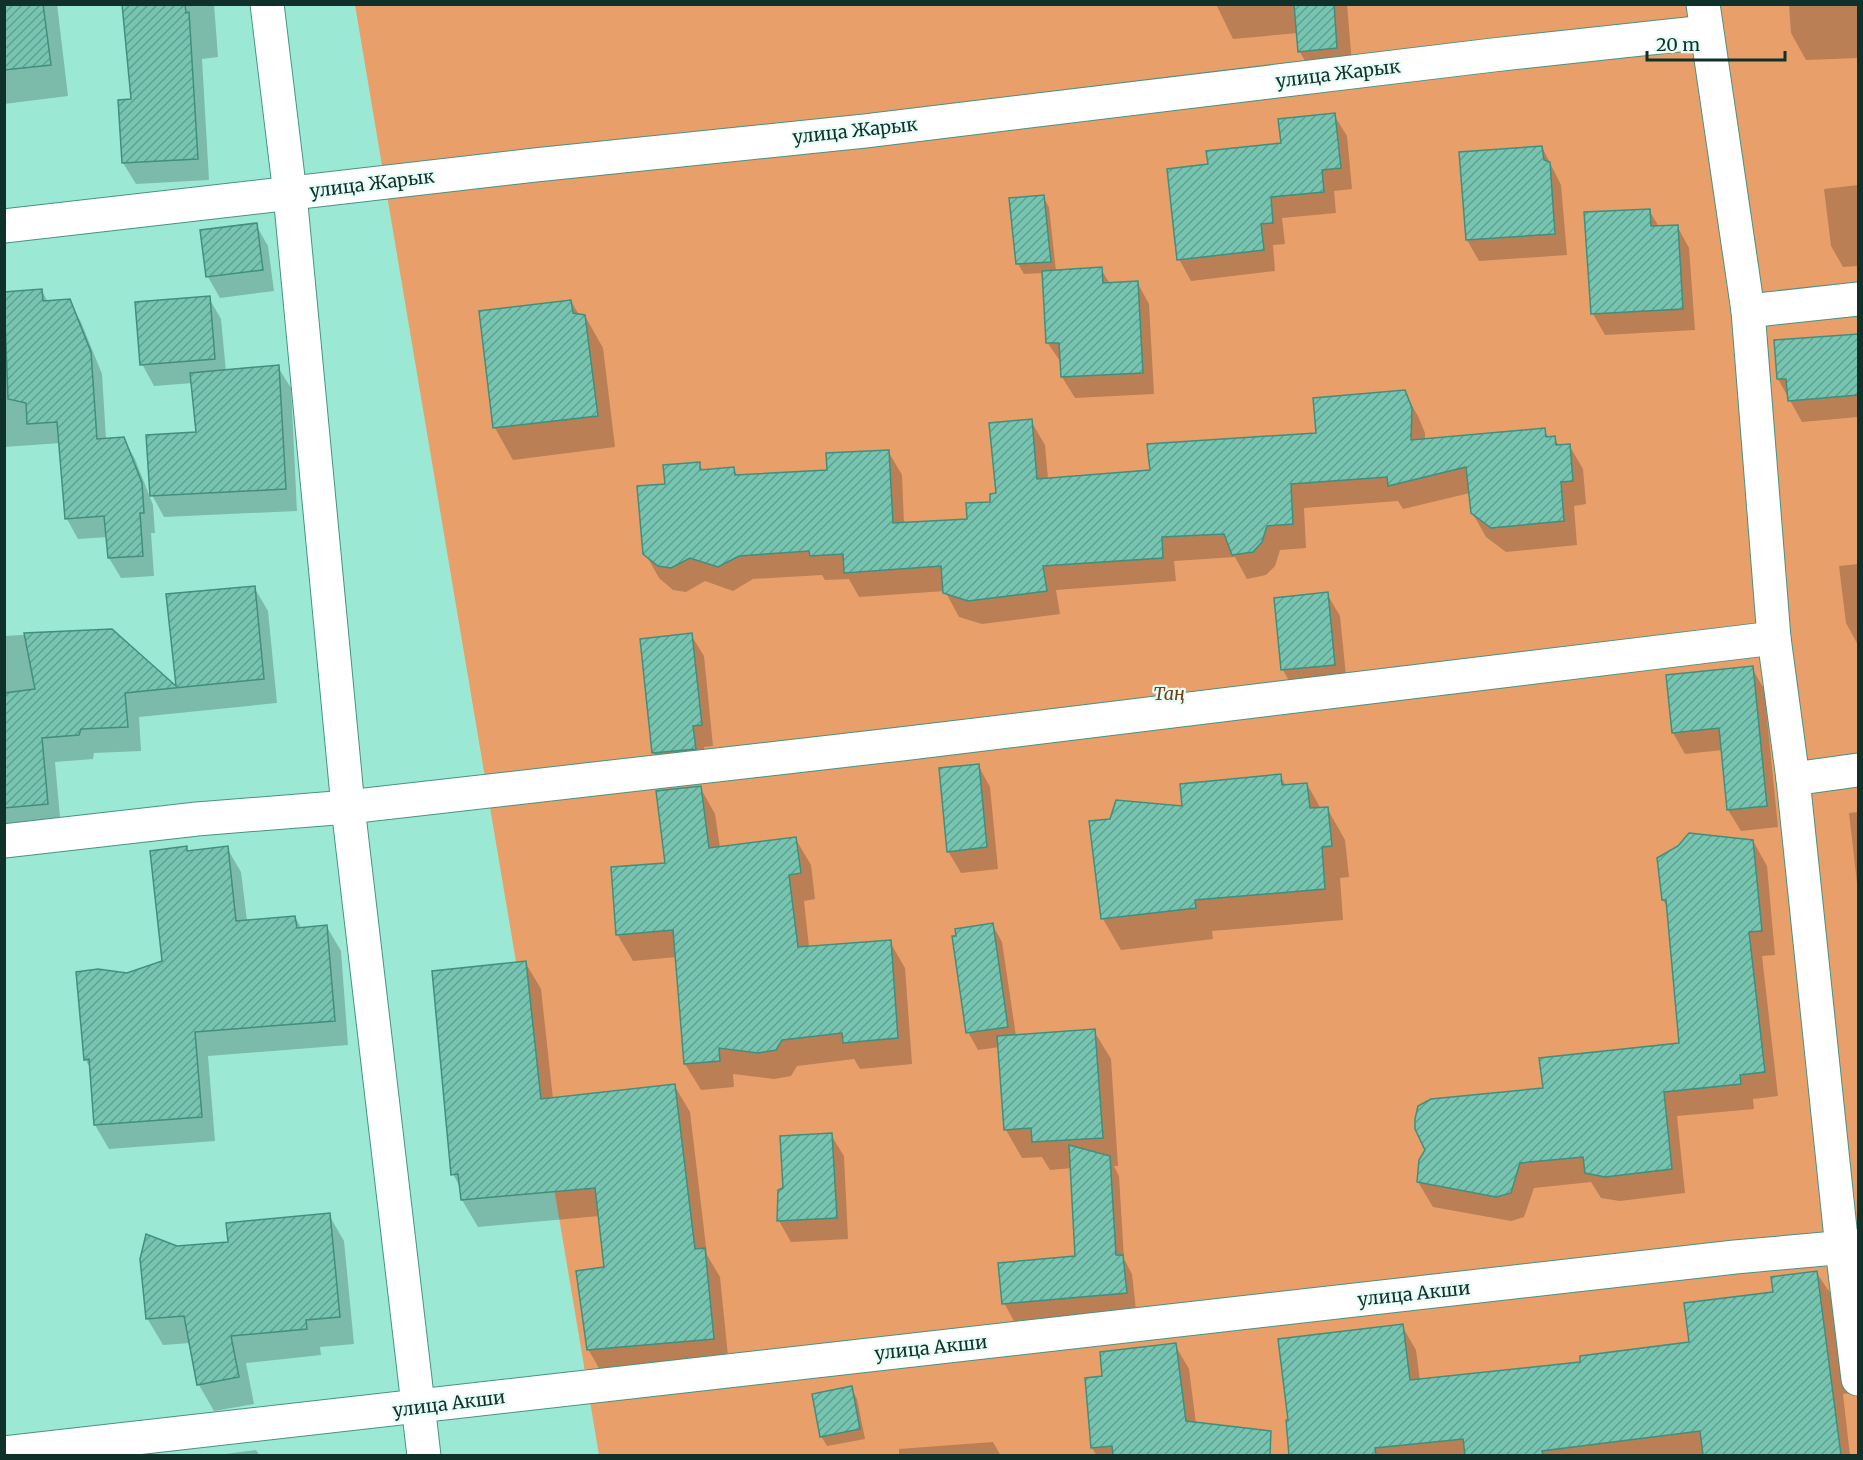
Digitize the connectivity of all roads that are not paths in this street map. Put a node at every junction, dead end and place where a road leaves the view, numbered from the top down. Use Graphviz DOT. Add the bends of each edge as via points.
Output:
graph roads {
  1 [pos="267,4"];
  2 [pos="1704,18"];
  3 [pos="290,194"];
  4 [pos="4,226"];
  5 [pos="1858,299"];
  6 [pos="1748,311"];
  7 [pos="1774,638"];
  8 [pos="1858,770"];
  9 [pos="1793,779"];
  10 [pos="348,807"];
  11 [pos="4,841"];
  12 [pos="1850,1247"];
  13 [pos="1858,1379"];
  14 [pos="419,1408"];
  15 [pos="4,1453"];
  16 [pos="424,1455"];
  1 -- 3 [label="street"];
  2 -- 3 [label="street, улица Жарык" via="1493,55 865,131"];
  2 -- 6 [label="street"];
  3 -- 4 [label="street, улица Жарык"];
  3 -- 10 [label="street"];
  5 -- 6 [label="street"];
  6 -- 7 [label="street"];
  7 -- 9 [label="street"];
  7 -- 10 [label="street"];
  8 -- 9 [label="street"];
  9 -- 12 [label="street"];
  10 -- 11 [label="street"];
  10 -- 14 [label="street"];
  12 -- 13 [label="street"];
  12 -- 14 [label="street, улица Акши"];
  14 -- 15 [label="street, улица Акши"];
  14 -- 16 [label="street"];
}
